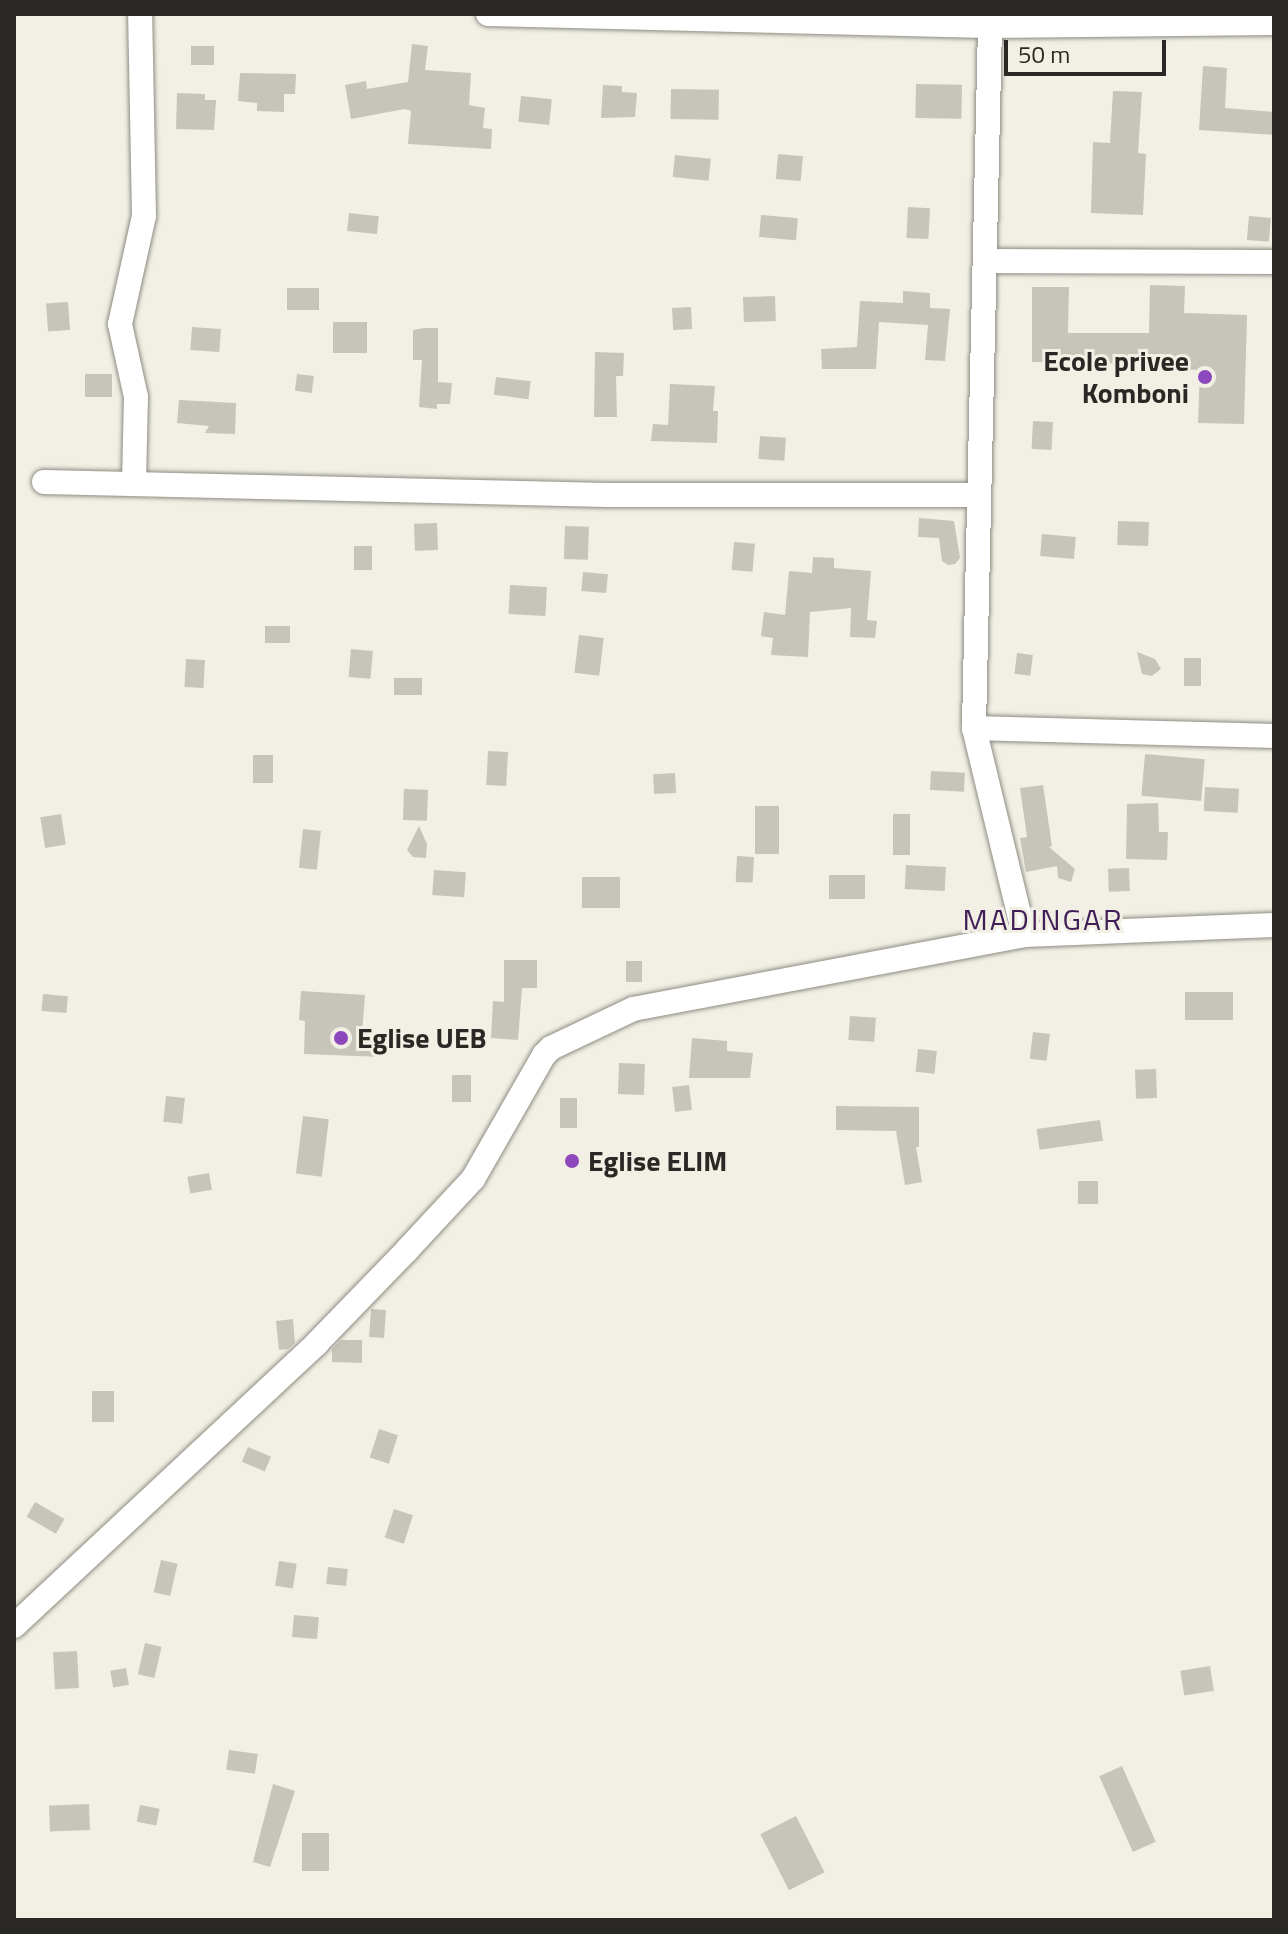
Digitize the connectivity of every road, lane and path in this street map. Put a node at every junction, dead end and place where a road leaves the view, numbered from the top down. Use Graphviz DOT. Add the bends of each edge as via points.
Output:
graph roads {
  1 [pos="140,14"];
  2 [pos="488,14"];
  3 [pos="1274,23"];
  4 [pos="990,26"];
  5 [pos="986,261"];
  6 [pos="1274,262"];
  7 [pos="44,482"];
  8 [pos="134,484"];
  9 [pos="976,495"];
  10 [pos="974,728"];
  11 [pos="1274,736"];
  12 [pos="1274,925"];
  13 [pos="1024,935"];
  14 [pos="14,1626"];
  1 -- 8 [label="street" via="144,216 120,324 136,397"];
  2 -- 4 [label="street"];
  3 -- 4 [label="street"];
  4 -- 5 [label="street"];
  5 -- 6 [label="street"];
  5 -- 9 [label="street"];
  7 -- 8 [label="street"];
  8 -- 9 [label="street" via="607,495"];
  9 -- 10 [label="street"];
  10 -- 11 [label="street"];
  10 -- 13 [label="street"];
  12 -- 13 [label="street"];
  13 -- 14 [label="street" via="633,1009 551,1048 473,1179 451,1203 317,1343"];
}
